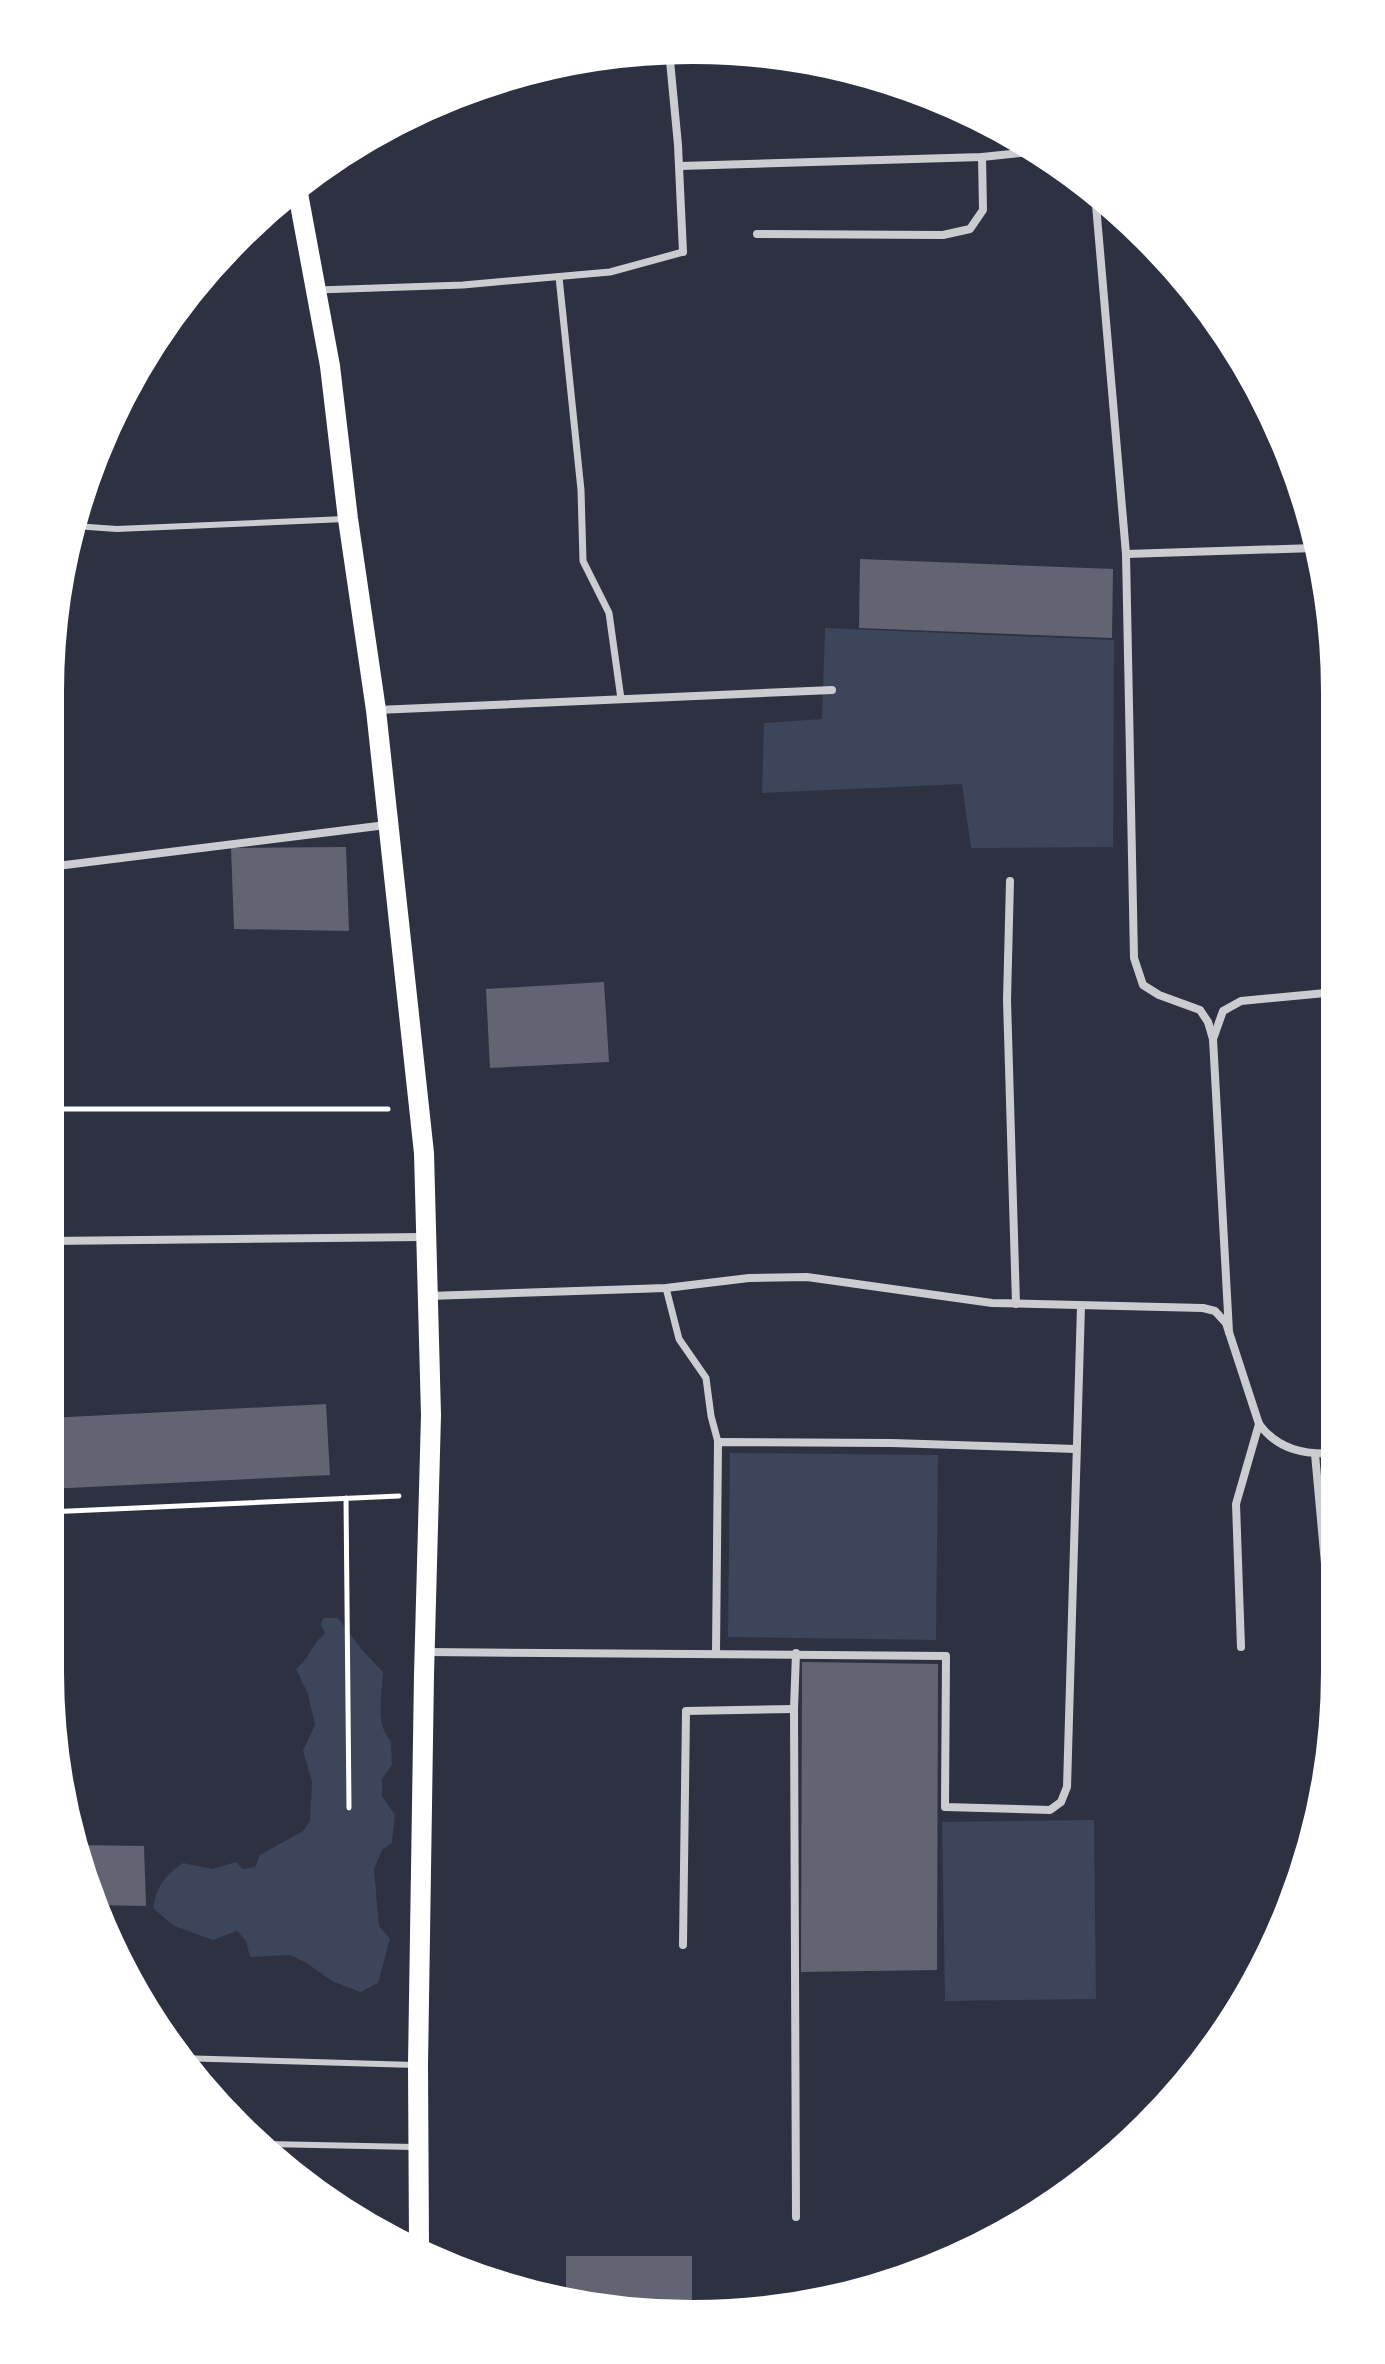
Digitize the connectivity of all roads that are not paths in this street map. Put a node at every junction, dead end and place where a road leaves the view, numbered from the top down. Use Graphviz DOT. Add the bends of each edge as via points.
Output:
graph roads {
  1 [pos="670,63"];
  2 [pos="1019,153"];
  3 [pos="982,157"];
  4 [pos="680,166"];
  5 [pos="299,200"];
  6 [pos="1096,209"];
  7 [pos="757,234"];
  8 [pos="683,252"];
  9 [pos="559,277"];
  10 [pos="316,290"];
  11 [pos="348,519"];
  12 [pos="84,527"];
  13 [pos="1306,548"];
  14 [pos="1126,554"];
  15 [pos="832,690"];
  16 [pos="621,699"];
  17 [pos="376,710"];
  18 [pos="389,825"];
  19 [pos="62,865"];
  20 [pos="1010,881"];
  21 [pos="1323,993"];
  22 [pos="1213,1039"];
  23 [pos="426,1237"];
  24 [pos="62,1241"];
  25 [pos="666,1288"];
  26 [pos="428,1296"];
  27 [pos="1016,1304"];
  28 [pos="1081,1306"];
  29 [pos="1229,1332"];
  30 [pos="1259,1424"];
  31 [pos="718,1442"];
  32 [pos="1076,1449"];
  33 [pos="1315,1454"];
  34 [pos="1323,1454"];
  35 [pos="1323,1542"];
  36 [pos="1241,1647"];
  37 [pos="425,1652"];
  38 [pos="796,1653"];
  39 [pos="716,1654"];
  40 [pos="794,1709"];
  41 [pos="683,1945"];
  42 [pos="195,2058"];
  43 [pos="418,2065"];
  44 [pos="275,2144"];
  45 [pos="418,2147"];
  46 [pos="796,2217"];
  47 [pos="419,2239"];
  1 -- 4 [label="street"];
  2 -- 3 [label="street"];
  3 -- 4 [label="street"];
  3 -- 7 [label="street" via="983,210 970,229 943,235"];
  4 -- 8 [label="street"];
  5 -- 10 [label="main road"];
  6 -- 14 [label="street"];
  8 -- 9 [label="street" via="610,272"];
  9 -- 10 [label="street"];
  9 -- 16 [label="street" via="583,561 609,613"];
  10 -- 11 [label="main road"];
  11 -- 12 [label="lane"];
  11 -- 17 [label="main road"];
  13 -- 14 [label="street"];
  14 -- 22 [label="street" via="1134,958 1143,985 1200,1010"];
  15 -- 16 [label="street"];
  16 -- 17 [label="street"];
  17 -- 18 [label="main road"];
  18 -- 19 [label="street"];
  18 -- 23 [label="main road" via="424,1153"];
  20 -- 27 [label="street" via="1007,1000"];
  21 -- 22 [label="street" via="1241,1001 1223,1011"];
  22 -- 29 [label="street"];
  23 -- 24 [label="street"];
  23 -- 26 [label="main road"];
  25 -- 26 [label="street"];
  25 -- 27 [label="street" via="807,1277"];
  25 -- 31 [label="street" via="679,1339 706,1378"];
  26 -- 37 [label="main road" via="431,1415"];
  27 -- 28 [label="street"];
  28 -- 29 [label="street" via="1203,1308 1215,1311"];
  28 -- 32 [label="street"];
  29 -- 30 [label="street"];
  30 -- 33 [label="street" via="1269,1438 1287,1448"];
  30 -- 36 [label="street" via="1236,1504"];
  31 -- 32 [label="street"];
  31 -- 39 [label="street"];
  32 -- 38 [label="street" via="1067,1787 1061,1802 1050,1810 945,1807 946,1656"];
  33 -- 34 [label="street"];
  33 -- 35 [label="street"];
  37 -- 39 [label="street"];
  37 -- 43 [label="main road"];
  38 -- 39 [label="street"];
  38 -- 40 [label="street"];
  40 -- 41 [label="street" via="686,1711"];
  40 -- 46 [label="street"];
  42 -- 43 [label="lane"];
  43 -- 45 [label="main road"];
  44 -- 45 [label="lane"];
  45 -- 47 [label="main road"];
}
